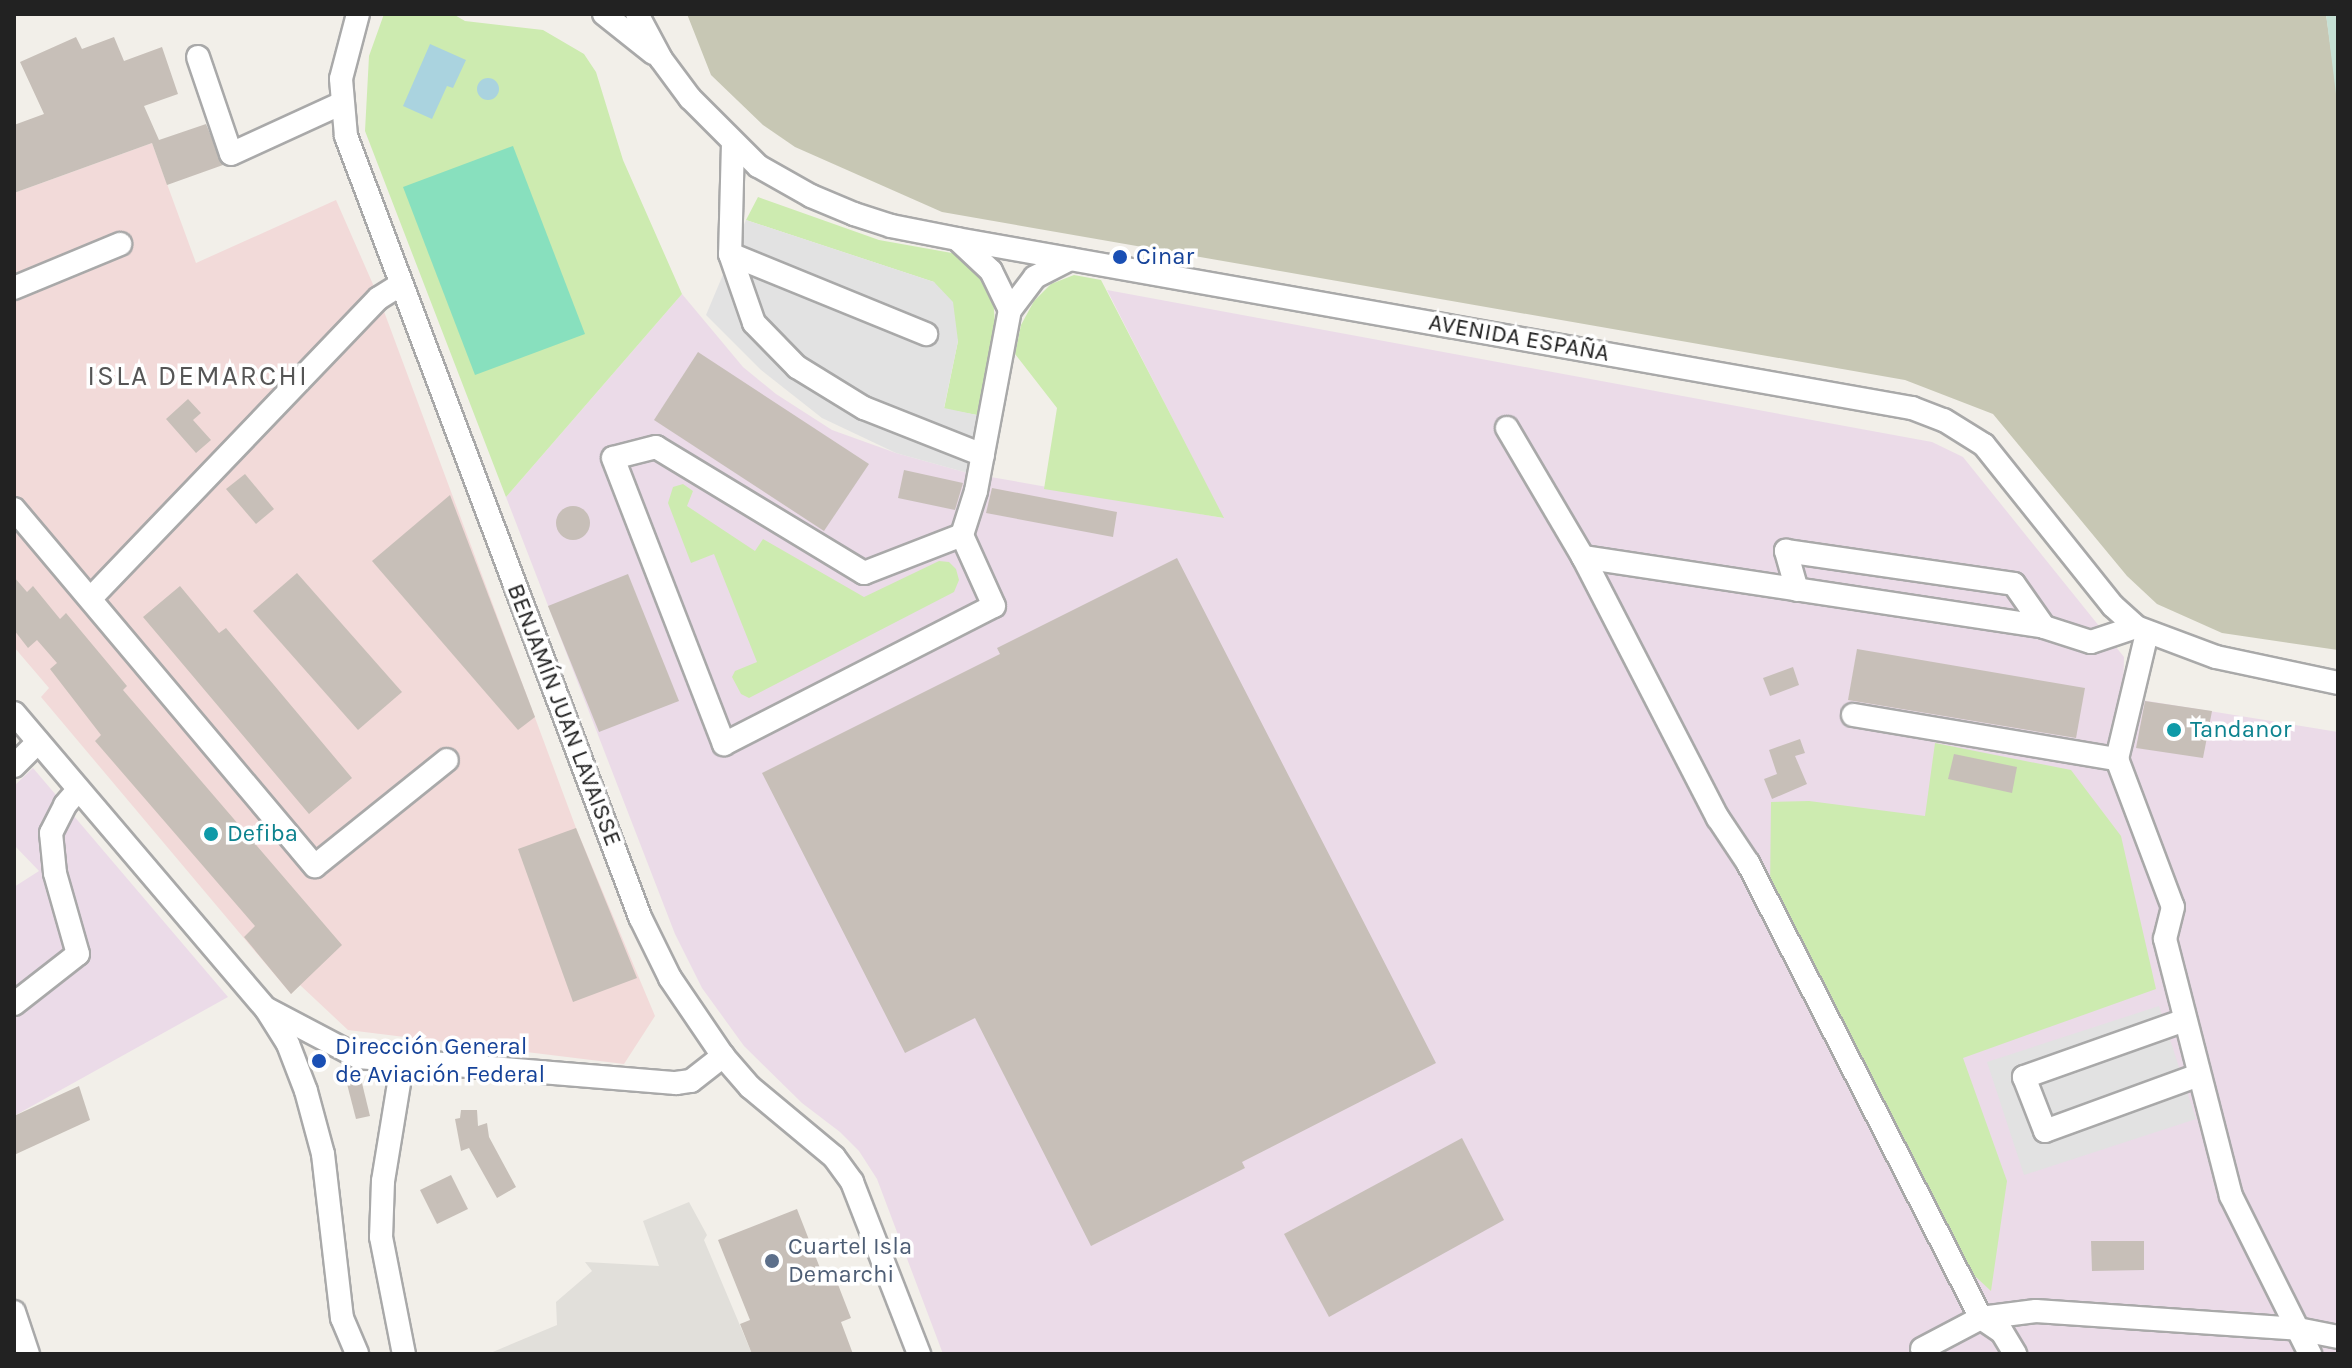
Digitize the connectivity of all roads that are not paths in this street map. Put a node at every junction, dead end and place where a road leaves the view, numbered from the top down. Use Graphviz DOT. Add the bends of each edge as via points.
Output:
graph roads {
  1 [pos="358,14"];
  2 [pos="604,14"];
  3 [pos="637,14"];
  4 [pos="198,57"];
  5 [pos="661,59"];
  6 [pos="340,104"];
  7 [pos="733,143"];
  8 [pos="957,239"];
  9 [pos="120,244"];
  10 [pos="730,254"];
  11 [pos="1070,259"];
  12 [pos="400,285"];
  13 [pos="14,288"];
  14 [pos="1010,310"];
  15 [pos="926,334"];
  16 [pos="1507,428"];
  17 [pos="983,455"];
  18 [pos="14,509"];
  19 [pos="962,535"];
  20 [pos="1583,557"];
  21 [pos="1797,590"];
  22 [pos="92,597"];
  23 [pos="2044,627"];
  24 [pos="2142,630"];
  25 [pos="2338,683"];
  26 [pos="14,713"];
  27 [pos="1853,715"];
  28 [pos="38,742"];
  29 [pos="2117,759"];
  30 [pos="447,760"];
  31 [pos="14,766"];
  32 [pos="77,791"];
  33 [pos="14,1004"];
  34 [pos="266,1009"];
  35 [pos="2185,1020"];
  36 [pos="723,1056"];
  37 [pos="403,1059"];
  38 [pos="2199,1075"];
  39 [pos="14,1312"];
  40 [pos="1981,1318"];
  41 [pos="2298,1329"];
  42 [pos="2338,1337"];
  43 [pos="1922,1349"];
  44 [pos="28,1354"];
  45 [pos="357,1354"];
  46 [pos="404,1354"];
  47 [pos="919,1354"];
  48 [pos="2015,1354"];
  49 [pos="2310,1354"];
  1 -- 6 [label="street, BENJAMÍN JUAN LAVAISSE" via="345,58"];
  2 -- 5 [label="street, AVENIDA ESPAÑA"];
  3 -- 5 [label="street, AVENIDA ESPAÑA"];
  4 -- 6 [label="street" via="231,154"];
  5 -- 7 [label="street, AVENIDA ESPAÑA"];
  6 -- 12 [label="street, BENJAMÍN JUAN LAVAISSE" via="351,152"];
  7 -- 8 [label="street, AVENIDA ESPAÑA" via="758,166 824,202 891,226"];
  7 -- 10 [label="street"];
  8 -- 11 [label="street, AVENIDA ESPAÑA"];
  8 -- 14 [label="street" via="991,271"];
  9 -- 13 [label="street"];
  10 -- 15 [label="street"];
  10 -- 17 [label="street" via="754,323 797,367 864,408"];
  11 -- 14 [label="street" via="1035,277"];
  11 -- 24 [label="street, AVENIDA ESPAÑA" via="1932,414 1997,458 2113,606"];
  12 -- 22 [label="street" via="379,298"];
  12 -- 36 [label="street, BENJAMÍN JUAN LAVAISSE" via="640,917 670,978"];
  14 -- 17 [label="street"];
  16 -- 20 [label="street"];
  17 -- 19 [label="street"];
  18 -- 22 [label="street"];
  19 -- 19 [label="street" via="864,573 656,447 613,458 724,744 994,606"];
  20 -- 21 [label="street"];
  20 -- 40 [label="street" via="1718,818 1748,863"];
  21 -- 23 [label="street"];
  21 -- 23 [label="street" via="1786,551 2014,584"];
  22 -- 30 [label="street" via="315,866"];
  23 -- 24 [label="street" via="2091,642"];
  24 -- 25 [label="street, AVENIDA ESPAÑA" via="2216,657"];
  24 -- 29 [label="street"];
  26 -- 28 [label="street"];
  27 -- 29 [label="street"];
  28 -- 31 [label="street"];
  28 -- 32 [label="street"];
  29 -- 35 [label="street" via="2173,907 2165,939"];
  32 -- 33 [label="street" via="51,833 55,873 78,954"];
  32 -- 34 [label="street"];
  34 -- 37 [label="street" via="358,1057"];
  34 -- 45 [label="street" via="299,1071 323,1154 342,1318"];
  35 -- 38 [label="street"];
  35 -- 38 [label="street" via="2024,1077 2045,1131"];
  36 -- 37 [label="street" via="691,1081 676,1083"];
  36 -- 47 [label="street, BENJAMÍN JUAN LAVAISSE" via="750,1087 834,1157 852,1182"];
  37 -- 46 [label="street" via="383,1181 381,1237"];
  38 -- 41 [label="street" via="2231,1196"];
  39 -- 44 [label="street"];
  40 -- 41 [label="street" via="2036,1311"];
  40 -- 43 [label="street"];
  40 -- 48 [label="street" via="2002,1332"];
  41 -- 42 [label="street"];
  41 -- 49 [label="street"];
}
